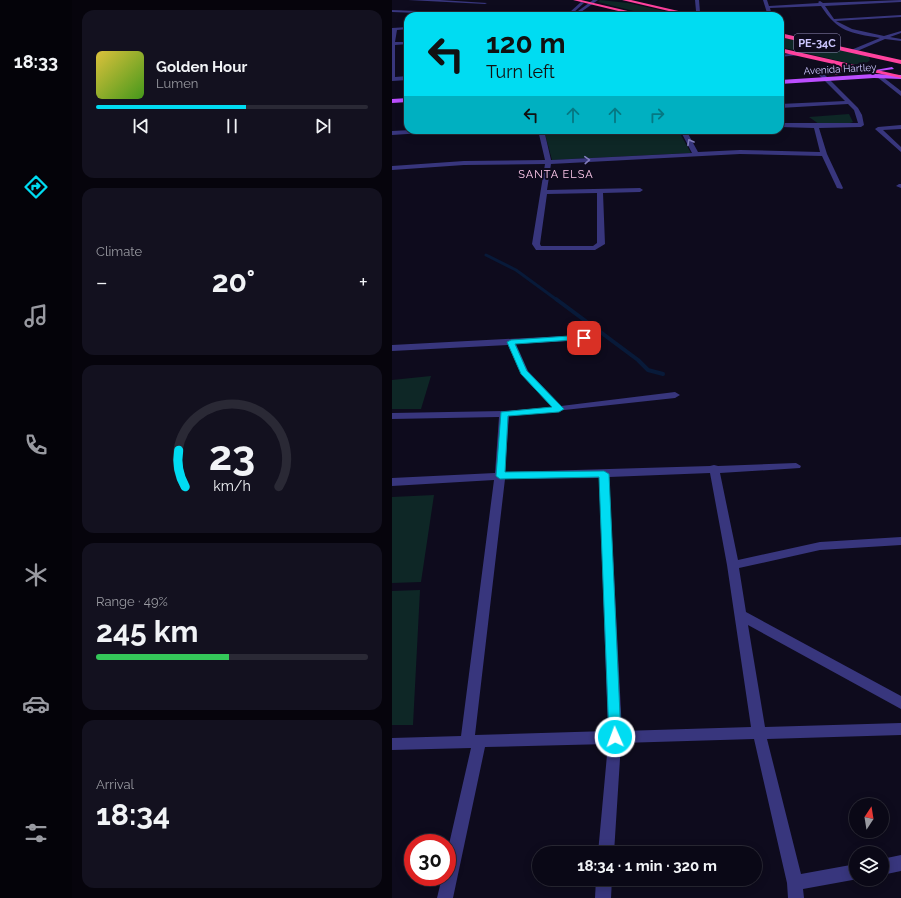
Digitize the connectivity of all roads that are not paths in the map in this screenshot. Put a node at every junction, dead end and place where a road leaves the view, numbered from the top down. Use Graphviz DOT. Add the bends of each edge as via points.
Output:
graph roads {
  1 [pos="410,0"];
  2 [pos="490,0"];
  3 [pos="575,0"];
  4 [pos="624,0"];
  5 [pos="697,0"];
  6 [pos="765,0"];
  7 [pos="819,0"];
  8 [pos="590,1"];
  9 [pos="636,1"];
  10 [pos="886,1"];
  11 [pos="901,1"];
  12 [pos="485,3"];
  13 [pos="822,5"];
  14 [pos="479,7"];
  15 [pos="768,8"];
  16 [pos="392,10"];
  17 [pos="474,10"];
  18 [pos="422,12"];
  19 [pos="471,12"];
  20 [pos="573,12"];
  21 [pos="579,12"];
  22 [pos="631,12"];
  23 [pos="682,12"];
  24 [pos="698,12"];
  25 [pos="769,12"];
  26 [pos="901,16"];
  27 [pos="833,20"];
  28 [pos="404,28"];
  29 [pos="393,29"];
  30 [pos="901,32"];
  31 [pos="784,36"];
  32 [pos="885,37"];
  33 [pos="901,40"];
  34 [pos="404,43"];
  35 [pos="393,44"];
  36 [pos="784,51"];
  37 [pos="853,51"];
  38 [pos="798,54"];
  39 [pos="866,54"];
  40 [pos="784,56"];
  41 [pos="901,62"];
  42 [pos="837,63"];
  43 [pos="901,66"];
  44 [pos="892,68"];
  45 [pos="871,71"];
  46 [pos="836,73"];
  47 [pos="821,74"];
  48 [pos="784,76"];
  49 [pos="879,76"];
  50 [pos="900,77"];
  51 [pos="404,78"];
  52 [pos="392,79"];
  53 [pos="825,79"];
  54 [pos="784,82"];
  55 [pos="901,94"];
  56 [pos="404,100"];
  57 [pos="392,101"];
  58 [pos="849,102"];
  59 [pos="404,106"];
  60 [pos="784,106"];
  61 [pos="392,107"];
  62 [pos="784,125"];
  63 [pos="816,126"];
  64 [pos="901,127"];
  65 [pos="404,132"];
  66 [pos="392,133"];
  67 [pos="542,134"];
  68 [pos="685,134"];
  69 [pos="901,150"];
  70 [pos="696,154"];
  71 [pos="824,154"];
  72 [pos="548,162"];
  73 [pos="392,168"];
  74 [pos="840,188"];
  75 [pos="640,190"];
  76 [pos="600,191"];
  77 [pos="543,192"];
  78 [pos="584,338"];
  79 [pos="511,342"];
  80 [pos="392,348"];
  81 [pos="675,395"];
  82 [pos="559,409"];
  83 [pos="504,414"];
  84 [pos="392,416"];
  85 [pos="796,466"];
  86 [pos="714,468"];
  87 [pos="604,474"];
  88 [pos="500,476"];
  89 [pos="392,482"];
  90 [pos="901,541"];
  91 [pos="733,565"];
  92 [pos="741,615"];
  93 [pos="901,703"];
  94 [pos="901,729"];
  95 [pos="759,733"];
  96 [pos="615,737"];
  97 [pos="473,741"];
  98 [pos="392,744"];
  99 [pos="607,846"];
  100 [pos="901,863"];
  101 [pos="889,866"];
  102 [pos="849,874"];
  103 [pos="603,886"];
  104 [pos="796,891"];
  105 [pos="445,898"];
  106 [pos="602,898"];
  1 -- 12 [label="street"];
  2 -- 12 [label="street"];
  3 -- 8 [label="highway"];
  4 -- 9 [label="highway"];
  5 -- 24 [label="street"];
  6 -- 15 [label="street"];
  7 -- 13 [label="street"];
  8 -- 20 [label="street"];
  8 -- 21 [label="street"];
  8 -- 22 [label="highway"];
  9 -- 23 [label="highway"];
  10 -- 11 [label="street"];
  10 -- 13 [label="street"];
  12 -- 14 [label="street"];
  13 -- 15 [label="street"];
  13 -- 27 [label="street"];
  15 -- 25 [label="street"];
  16 -- 18 [label="street"];
  17 -- 19 [label="street"];
  26 -- 27 [label="street"];
  27 -- 32 [label="street" via="849,29"];
  28 -- 29 [label="street"];
  29 -- 35 [label="street"];
  30 -- 32 [label="street"];
  31 -- 37 [label="highway, PE-34C"];
  32 -- 33 [label="street"];
  32 -- 37 [label="street"];
  34 -- 35 [label="street"];
  35 -- 52 [label="street"];
  36 -- 38 [label="highway, PE-34C"];
  37 -- 39 [label="highway, PE-34C"];
  38 -- 40 [label="street"];
  38 -- 42 [label="highway, PE-34C"];
  39 -- 41 [label="highway, PE-34C"];
  39 -- 42 [label="highway" via="874,58 875,62 862,65"];
  42 -- 45 [label="highway, PE-34C"];
  42 -- 46 [label="highway" via="846,69"];
  43 -- 44 [label="highway"];
  44 -- 45 [label="main road, Avenida Hartley"];
  44 -- 50 [label="highway" via="890,72"];
  45 -- 46 [label="main road, Avenida Hartley"];
  45 -- 50 [label="highway, PE-34C"];
  46 -- 47 [label="main road, Avenida Hartley"];
  47 -- 48 [label="main road, Avenida Hartley"];
  47 -- 53 [label="street"];
  49 -- 50 [label="main road, Avenida Hartley"];
  49 -- 53 [label="main road, Avenida Hartley"];
  49 -- 55 [label="street"];
  51 -- 52 [label="street"];
  53 -- 54 [label="main road, Avenida Hartley"];
  53 -- 58 [label="street"];
  56 -- 57 [label="main road"];
  58 -- 60 [label="street"];
  58 -- 63 [label="street" via="859,115 861,125"];
  59 -- 61 [label="main road"];
  62 -- 63 [label="street"];
  63 -- 71 [label="street"];
  64 -- 69 [label="street" via="878,129"];
  65 -- 66 [label="street"];
  67 -- 72 [label="street"];
  70 -- 68 [label="street, one-way"];
  70 -- 71 [label="street"];
  72 -- 70 [label="street, one-way"];
  71 -- 74 [label="street"];
  72 -- 73 [label="street" via="464,163"];
  72 -- 77 [label="street"];
  75 -- 76 [label="street"];
  76 -- 77 [label="street"];
  76 -- 77 [label="street" via="602,244 595,248 540,248 536,244"];
  78 -- 79 [label="street"];
  79 -- 80 [label="street"];
  79 -- 82 [label="street" via="524,372"];
  81 -- 82 [label="street"];
  82 -- 83 [label="street"];
  83 -- 84 [label="street"];
  83 -- 88 [label="street"];
  85 -- 86 [label="street"];
  86 -- 87 [label="street"];
  86 -- 91 [label="street"];
  87 -- 88 [label="street"];
  87 -- 96 [label="street"];
  88 -- 89 [label="street"];
  88 -- 97 [label="street"];
  90 -- 91 [label="street" via="820,546"];
  91 -- 92 [label="street"];
  92 -- 93 [label="street"];
  92 -- 95 [label="street"];
  94 -- 95 [label="street"];
  95 -- 96 [label="street"];
  95 -- 104 [label="street"];
  96 -- 97 [label="street"];
  96 -- 99 [label="street"];
  97 -- 98 [label="street"];
  97 -- 105 [label="street"];
  100 -- 101 [label="street"];
  102 -- 104 [label="street"];
  103 -- 106 [label="street"];
}
